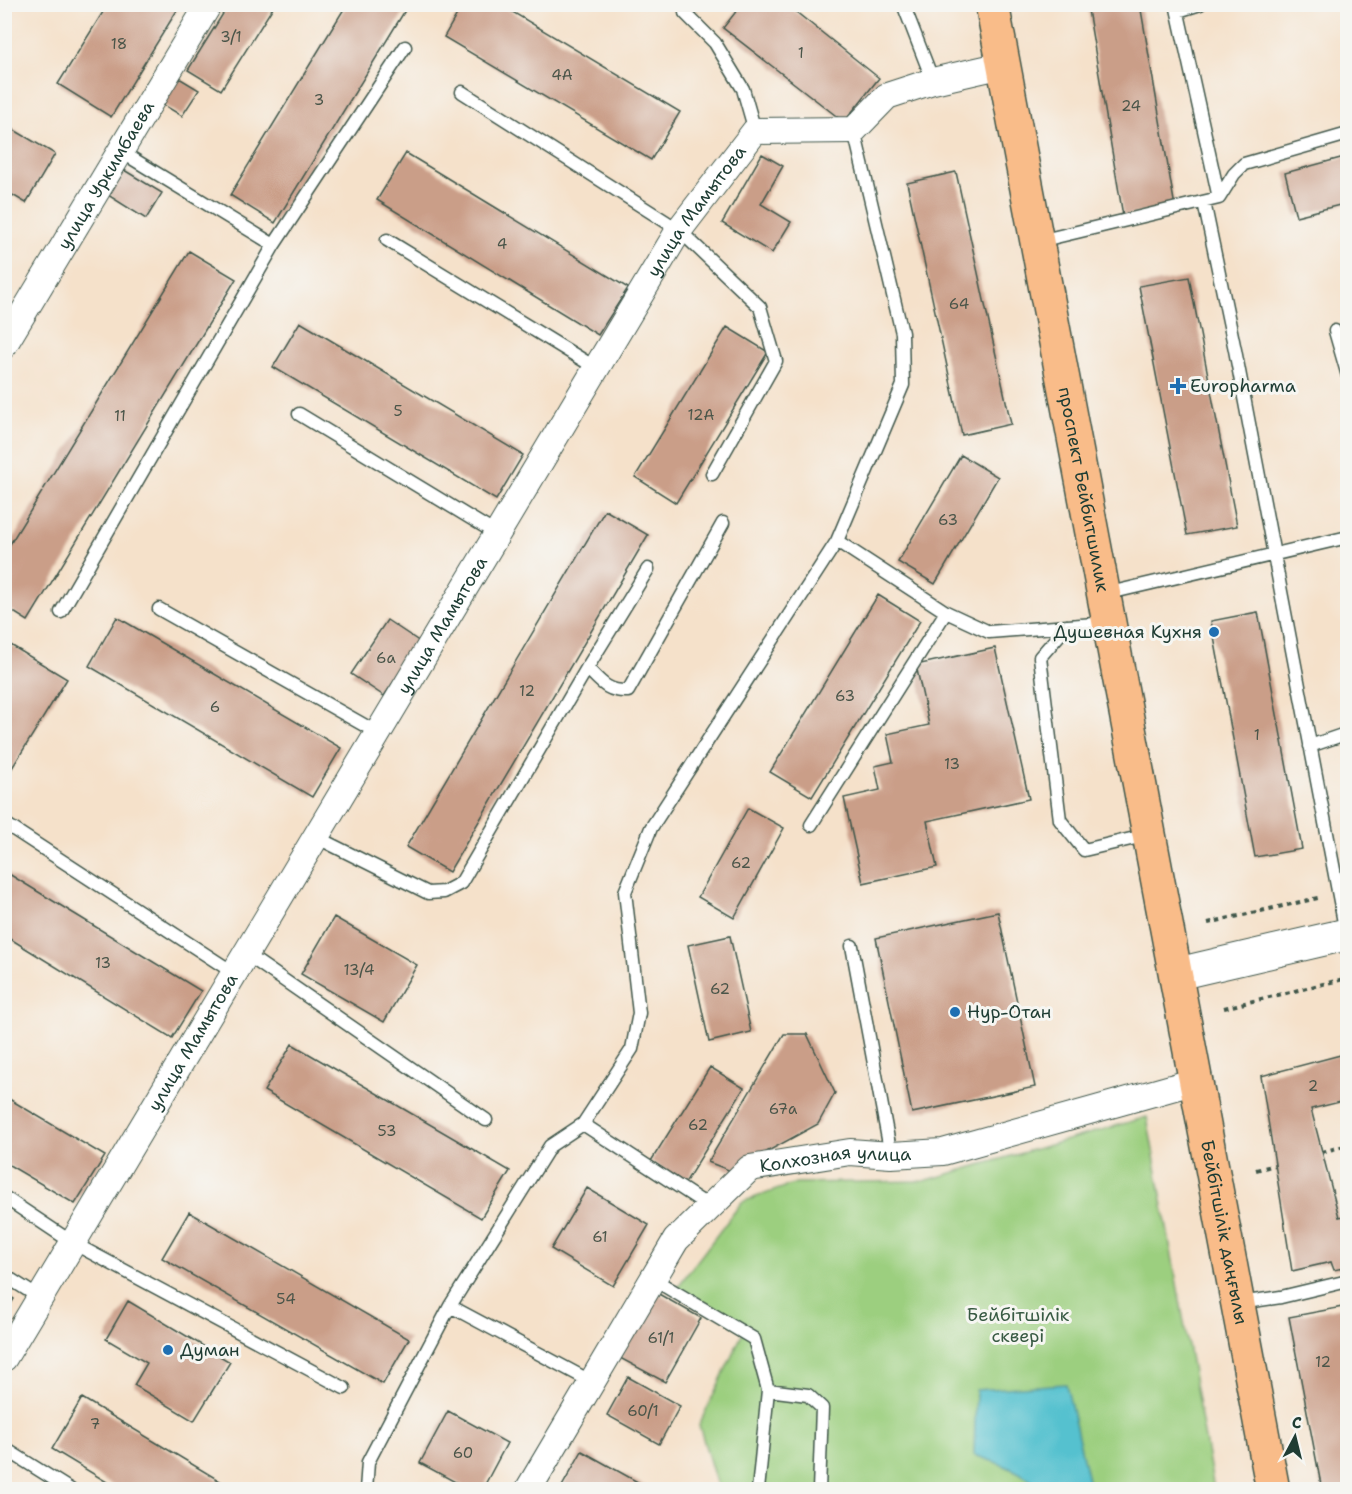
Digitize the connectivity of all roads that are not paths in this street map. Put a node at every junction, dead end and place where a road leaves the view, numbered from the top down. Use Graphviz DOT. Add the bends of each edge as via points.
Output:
graph roads {
  1 [pos="209,4"];
  2 [pos="903,4"];
  3 [pos="992,4"];
  4 [pos="1200,4"];
  5 [pos="1177,8"];
  6 [pos="684,13"];
  7 [pos="405,47"];
  8 [pos="1003,65"];
  9 [pos="933,81"];
  10 [pos="462,92"];
  11 [pos="854,130"];
  12 [pos="755,131"];
  13 [pos="1347,134"];
  14 [pos="120,151"];
  15 [pos="1219,198"];
  16 [pos="1204,202"];
  17 [pos="679,230"];
  18 [pos="387,240"];
  19 [pos="1037,241"];
  20 [pos="274,245"];
  21 [pos="1335,331"];
  22 [pos="4,345"];
  23 [pos="596,368"];
  24 [pos="1347,376"];
  25 [pos="299,414"];
  26 [pos="712,474"];
  27 [pos="723,523"];
  28 [pos="497,534"];
  29 [pos="1347,537"];
  30 [pos="837,541"];
  31 [pos="1274,555"];
  32 [pos="648,569"];
  33 [pos="159,609"];
  34 [pos="1107,609"];
  35 [pos="61,612"];
  36 [pos="946,612"];
  37 [pos="1067,626"];
  38 [pos="587,668"];
  39 [pos="378,733"];
  40 [pos="1347,734"];
  41 [pos="1310,746"];
  42 [pos="4,823"];
  43 [pos="811,825"];
  44 [pos="1150,835"];
  45 [pos="316,837"];
  46 [pos="1347,934"];
  47 [pos="852,946"];
  48 [pos="240,964"];
  49 [pos="1176,974"];
  50 [pos="1196,1081"];
  51 [pos="486,1120"];
  52 [pos="583,1124"];
  53 [pos="891,1155"];
  54 [pos="4,1197"];
  55 [pos="710,1207"];
  56 [pos="73,1243"];
  57 [pos="4,1275"];
  58 [pos="653,1279"];
  59 [pos="1347,1281"];
  60 [pos="40,1298"];
  61 [pos="1238,1303"];
  62 [pos="450,1306"];
  63 [pos="4,1358"];
  64 [pos="592,1382"];
  65 [pos="344,1388"];
  66 [pos="768,1390"];
  67 [pos="4,1448"];
  68 [pos="72,1490"];
  69 [pos="366,1490"];
  70 [pos="528,1490"];
  71 [pos="758,1490"];
  72 [pos="819,1490"];
  73 [pos="1273,1490"];
  1 -- 14 [label="street, улица Уркимбаева"];
  2 -- 9 [label="lane"];
  3 -- 8 [label="main road, проспект Бейбитшилик"];
  4 -- 5 [label="lane"];
  5 -- 15 [label="lane"];
  6 -- 12 [label="lane" via="715,43 743,89"];
  7 -- 20 [label="lane"];
  8 -- 9 [label="street"];
  8 -- 19 [label="main road, проспект Бейбитшилик"];
  9 -- 11 [label="street" via="888,96"];
  10 -- 17 [label="lane"];
  11 -- 12 [label="street, улица Мамытова"];
  11 -- 30 [label="lane" via="902,333 904,364 903,385"];
  12 -- 17 [label="street, улица Мамытова"];
  13 -- 15 [label="lane" via="1244,164"];
  14 -- 20 [label="lane"];
  14 -- 22 [label="street, улица Уркимбаева"];
  15 -- 16 [label="lane"];
  16 -- 19 [label="lane"];
  16 -- 31 [label="lane"];
  17 -- 23 [label="street, улица Мамытова"];
  17 -- 26 [label="lane" via="760,307 776,361"];
  18 -- 23 [label="lane"];
  19 -- 34 [label="main road, проспект Бейбитшилик"];
  20 -- 35 [label="lane"];
  21 -- 24 [label="lane"];
  23 -- 28 [label="street, улица Мамытова"];
  25 -- 28 [label="lane"];
  27 -- 38 [label="lane" via="628,691 615,692"];
  28 -- 39 [label="street, улица Мамытова"];
  29 -- 31 [label="lane"];
  30 -- 36 [label="lane"];
  30 -- 52 [label="lane" via="651,828 625,892 639,1013 632,1049"];
  31 -- 34 [label="lane"];
  31 -- 41 [label="lane"];
  32 -- 38 [label="lane"];
  33 -- 39 [label="lane"];
  34 -- 37 [label="lane"];
  34 -- 44 [label="main road, проспект Бейбитшилик"];
  36 -- 37 [label="lane" via="989,632"];
  36 -- 43 [label="lane"];
  37 -- 44 [label="lane" via="1040,657 1060,820 1084,850"];
  38 -- 45 [label="lane" via="461,884 444,892 428,893"];
  39 -- 45 [label="street, улица Мамытова"];
  40 -- 41 [label="lane"];
  41 -- 46 [label="lane"];
  42 -- 48 [label="lane"];
  44 -- 49 [label="main road, проспект Бейбитшилик"];
  45 -- 48 [label="street, улица Мамытова"];
  46 -- 49 [label="street"];
  47 -- 53 [label="lane"];
  48 -- 51 [label="lane"];
  48 -- 56 [label="street, улица Мамытова"];
  49 -- 50 [label="main road, Бейбітшілік даңғылы"];
  50 -- 53 [label="street, Колхозная улица" via="943,1152"];
  50 -- 61 [label="main road, Бейбітшілік даңғылы"];
  52 -- 55 [label="lane"];
  52 -- 62 [label="lane" via="550,1146"];
  53 -- 55 [label="street, Колхозная улица" via="850,1152 750,1168"];
  54 -- 56 [label="lane"];
  55 -- 58 [label="street, Колхозная улица" via="676,1240"];
  56 -- 60 [label="street, улица Мамытова"];
  56 -- 65 [label="lane"];
  57 -- 60 [label="lane"];
  58 -- 64 [label="street, Колхозная улица"];
  58 -- 66 [label="lane" via="754,1339"];
  59 -- 61 [label="lane"];
  60 -- 63 [label="street, улица Мамытова"];
  61 -- 73 [label="main road, Бейбітшілік даңғылы"];
  62 -- 64 [label="lane"];
  62 -- 69 [label="lane" via="368,1462"];
  64 -- 70 [label="street, Колхозная улица"];
  66 -- 71 [label="lane"];
  66 -- 72 [label="lane" via="808,1395 822,1408"];
  67 -- 68 [label="lane"];
}
